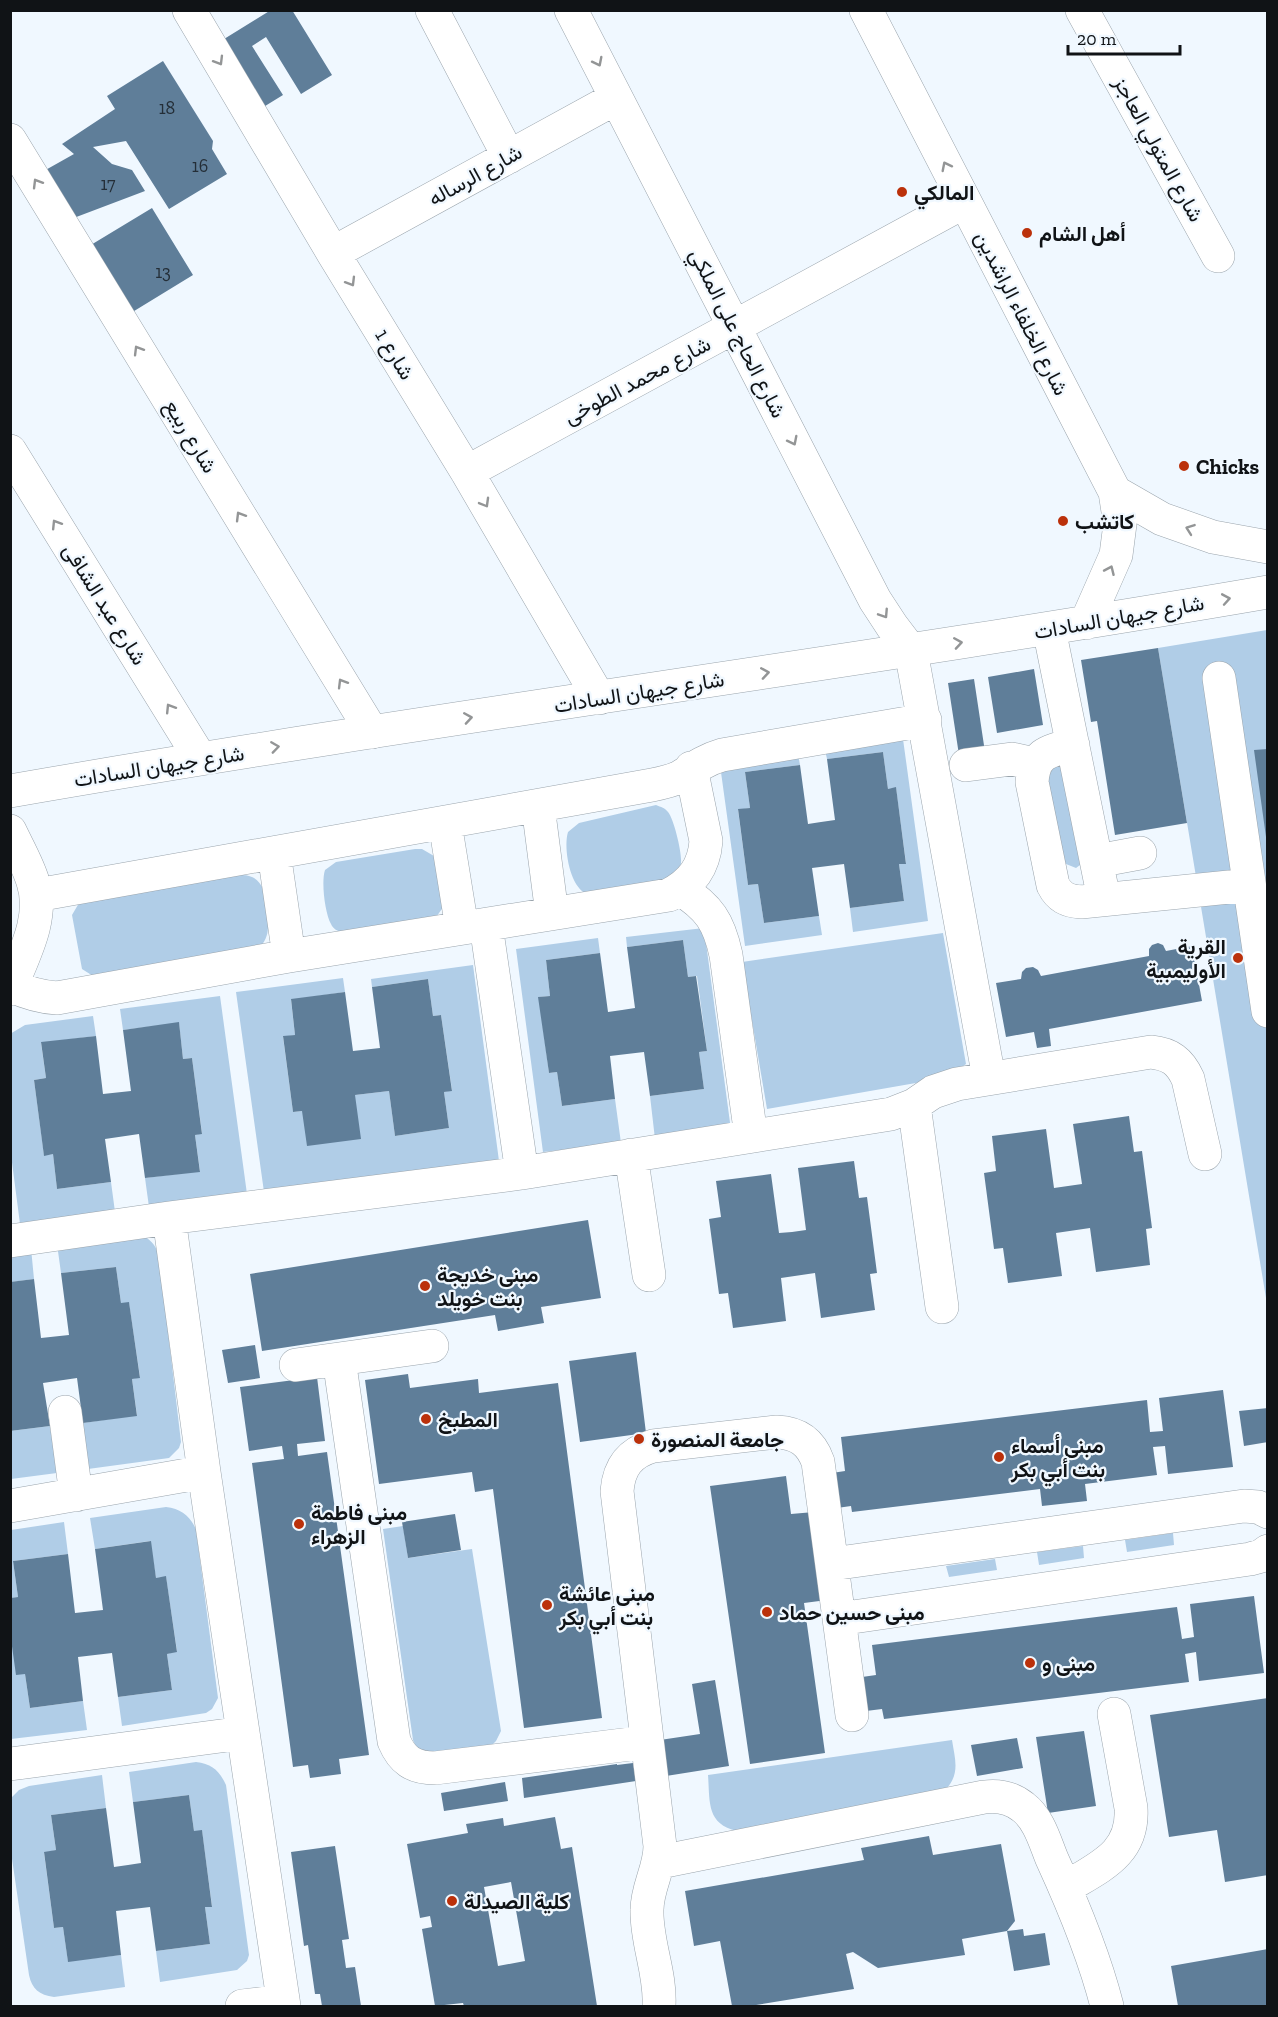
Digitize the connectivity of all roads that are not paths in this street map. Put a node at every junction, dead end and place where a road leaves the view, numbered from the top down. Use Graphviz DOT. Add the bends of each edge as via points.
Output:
graph roads {
  1 [pos="432,10"];
  2 [pos="571,10"];
  3 [pos="866,10"];
  4 [pos="1082,10"];
  5 [pos="199,14"];
  6 [pos="616,98"];
  7 [pos="10,140"];
  8 [pos="509,157"];
  9 [pos="964,202"];
  10 [pos="333,253"];
  11 [pos="1218,256"];
  12 [pos="735,327"];
  13 [pos="10,451"];
  14 [pos="467,472"];
  15 [pos="1115,492"];
  16 [pos="1268,547"];
  17 [pos="1268,592"];
  18 [pos="1086,623"];
  19 [pos="1049,629"];
  20 [pos="912,651"];
  21 [pos="1219,678"];
  22 [pos="599,698"];
  23 [pos="925,720"];
  24 [pos="372,732"];
  25 [pos="1073,745"];
  26 [pos="200,758"];
  27 [pos="1035,764"];
  28 [pos="966,765"];
  29 [pos="692,768"];
  30 [pos="10,791"];
  31 [pos="538,806"];
  32 [pos="445,823"];
  33 [pos="10,831"];
  34 [pos="274,853"];
  35 [pos="1140,853"];
  36 [pos="1097,861"];
  37 [pos="1249,885"];
  38 [pos="680,889"];
  39 [pos="37,895"];
  40 [pos="1104,899"];
  41 [pos="552,914"];
  42 [pos="474,927"];
  43 [pos="289,956"];
  44 [pos="11,988"];
  45 [pos="1268,1011"];
  46 [pos="989,1078"];
  47 [pos="914,1105"];
  48 [pos="751,1136"];
  49 [pos="1205,1154"];
  50 [pos="631,1155"];
  51 [pos="522,1173"];
  52 [pos="169,1218"];
  53 [pos="10,1241"];
  54 [pos="649,1275"];
  55 [pos="942,1307"];
  56 [pos="432,1346"];
  57 [pos="339,1359"];
  58 [pos="296,1365"];
  59 [pos="65,1412"];
  60 [pos="204,1472"];
  61 [pos="76,1495"];
  62 [pos="10,1506"];
  63 [pos="1268,1512"];
  64 [pos="1268,1551"];
  65 [pos="832,1563"];
  66 [pos="839,1619"];
  67 [pos="1114,1714"];
  68 [pos="852,1715"];
  69 [pos="243,1733"];
  70 [pos="647,1742"];
  71 [pos="10,1764"];
  72 [pos="660,1862"];
  73 [pos="1065,1888"];
  74 [pos="284,2004"];
  75 [pos="1105,2006"];
  76 [pos="243,2007"];
  77 [pos="659,2007"];
  1 -- 8 [label="street"];
  2 -- 6 [label="street, شارع الحاج على الملكي, one-way"];
  9 -- 3 [label="street, شارع الخلفاء الراشدين, one-way"];
  4 -- 11 [label="street, شارع المتولي العاجز"];
  5 -- 10 [label="street, شارع 1, one-way"];
  6 -- 8 [label="street, شارع الرساله"];
  6 -- 12 [label="street, شارع الحاج على الملكي"];
  24 -- 7 [label="street, شارع ربيع, one-way"];
  8 -- 10 [label="street, شارع الرساله"];
  9 -- 12 [label="street, شارع محمد الطوخى"];
  9 -- 15 [label="street, شارع الخلفاء الراشدين"];
  10 -- 14 [label="street, شارع 1, one-way"];
  12 -- 14 [label="street, شارع محمد الطوخى"];
  12 -- 20 [label="street, شارع الحاج على الملكي, one-way" via="875,600"];
  26 -- 13 [label="street, شارع عبد الشافى, one-way"];
  14 -- 22 [label="street, شارع 1, one-way"];
  16 -- 15 [label="street, one-way" via="1213,537 1162,519"];
  18 -- 15 [label="street, شارع الخلفاء الراشدين, one-way" via="1116,555 1120,524"];
  18 -- 17 [label="street, شارع جيهان السادات, one-way"];
  18 -- 19 [label="street, شارع جيهان السادات"];
  20 -- 19 [label="street, شارع جيهان السادات, one-way"];
  19 -- 25 [label="street"];
  22 -- 20 [label="street, شارع جيهان السادات, one-way"];
  20 -- 23 [label="street"];
  21 -- 37 [label="street"];
  24 -- 22 [label="street, شارع جيهان السادات, one-way"];
  23 -- 29 [label="street" via="722,755"];
  23 -- 46 [label="street"];
  26 -- 24 [label="street, شارع جيهان السادات, one-way"];
  25 -- 27 [label="street" via="1046,752"];
  25 -- 36 [label="street"];
  26 -- 30 [label="street, شارع جيهان السادات"];
  27 -- 28 [label="street" via="1012,759"];
  27 -- 40 [label="street" via="1032,782 1053,885 1072,902"];
  29 -- 31 [label="street" via="667,782"];
  29 -- 38 [label="street" via="705,852 697,873"];
  31 -- 32 [label="street"];
  31 -- 41 [label="street"];
  32 -- 34 [label="street"];
  32 -- 42 [label="street"];
  33 -- 39 [label="street"];
  34 -- 39 [label="street"];
  34 -- 43 [label="street"];
  35 -- 36 [label="street"];
  36 -- 40 [label="street"];
  37 -- 40 [label="street"];
  37 -- 45 [label="street"];
  38 -- 41 [label="street" via="669,895"];
  38 -- 48 [label="street" via="698,900 722,934"];
  39 -- 44 [label="street" via="35,925"];
  41 -- 42 [label="street"];
  42 -- 43 [label="street"];
  42 -- 51 [label="street"];
  43 -- 44 [label="street" via="57,998"];
  46 -- 47 [label="street" via="939,1090"];
  46 -- 49 [label="street" via="1151,1052 1163,1054 1179,1063 1188,1079"];
  47 -- 48 [label="street" via="891,1114"];
  47 -- 55 [label="street"];
  48 -- 50 [label="street"];
  50 -- 51 [label="street"];
  50 -- 54 [label="street"];
  51 -- 52 [label="street"];
  52 -- 53 [label="street"];
  52 -- 60 [label="street"];
  56 -- 57 [label="street"];
  57 -- 58 [label="street"];
  57 -- 70 [label="street" via="394,1740 404,1759 413,1765 435,1768"];
  59 -- 61 [label="street"];
  60 -- 61 [label="street"];
  60 -- 69 [label="street"];
  61 -- 62 [label="street"];
  63 -- 65 [label="street" via="1244,1506"];
  64 -- 66 [label="street" via="1250,1558"];
  65 -- 66 [label="street"];
  65 -- 70 [label="street" via="818,1462 808,1443 799,1437 777,1432 653,1446 630,1457 622,1467 617,1491"];
  66 -- 68 [label="street"];
  67 -- 73 [label="street" via="1131,1808 1129,1832 1117,1854"];
  69 -- 71 [label="street"];
  69 -- 74 [label="street"];
  70 -- 72 [label="street"];
  72 -- 73 [label="street" via="995,1796 1015,1802 1032,1816"];
  72 -- 77 [label="street" via="647,1909"];
  73 -- 75 [label="street" via="1090,1949"];
  74 -- 76 [label="street"];
}
